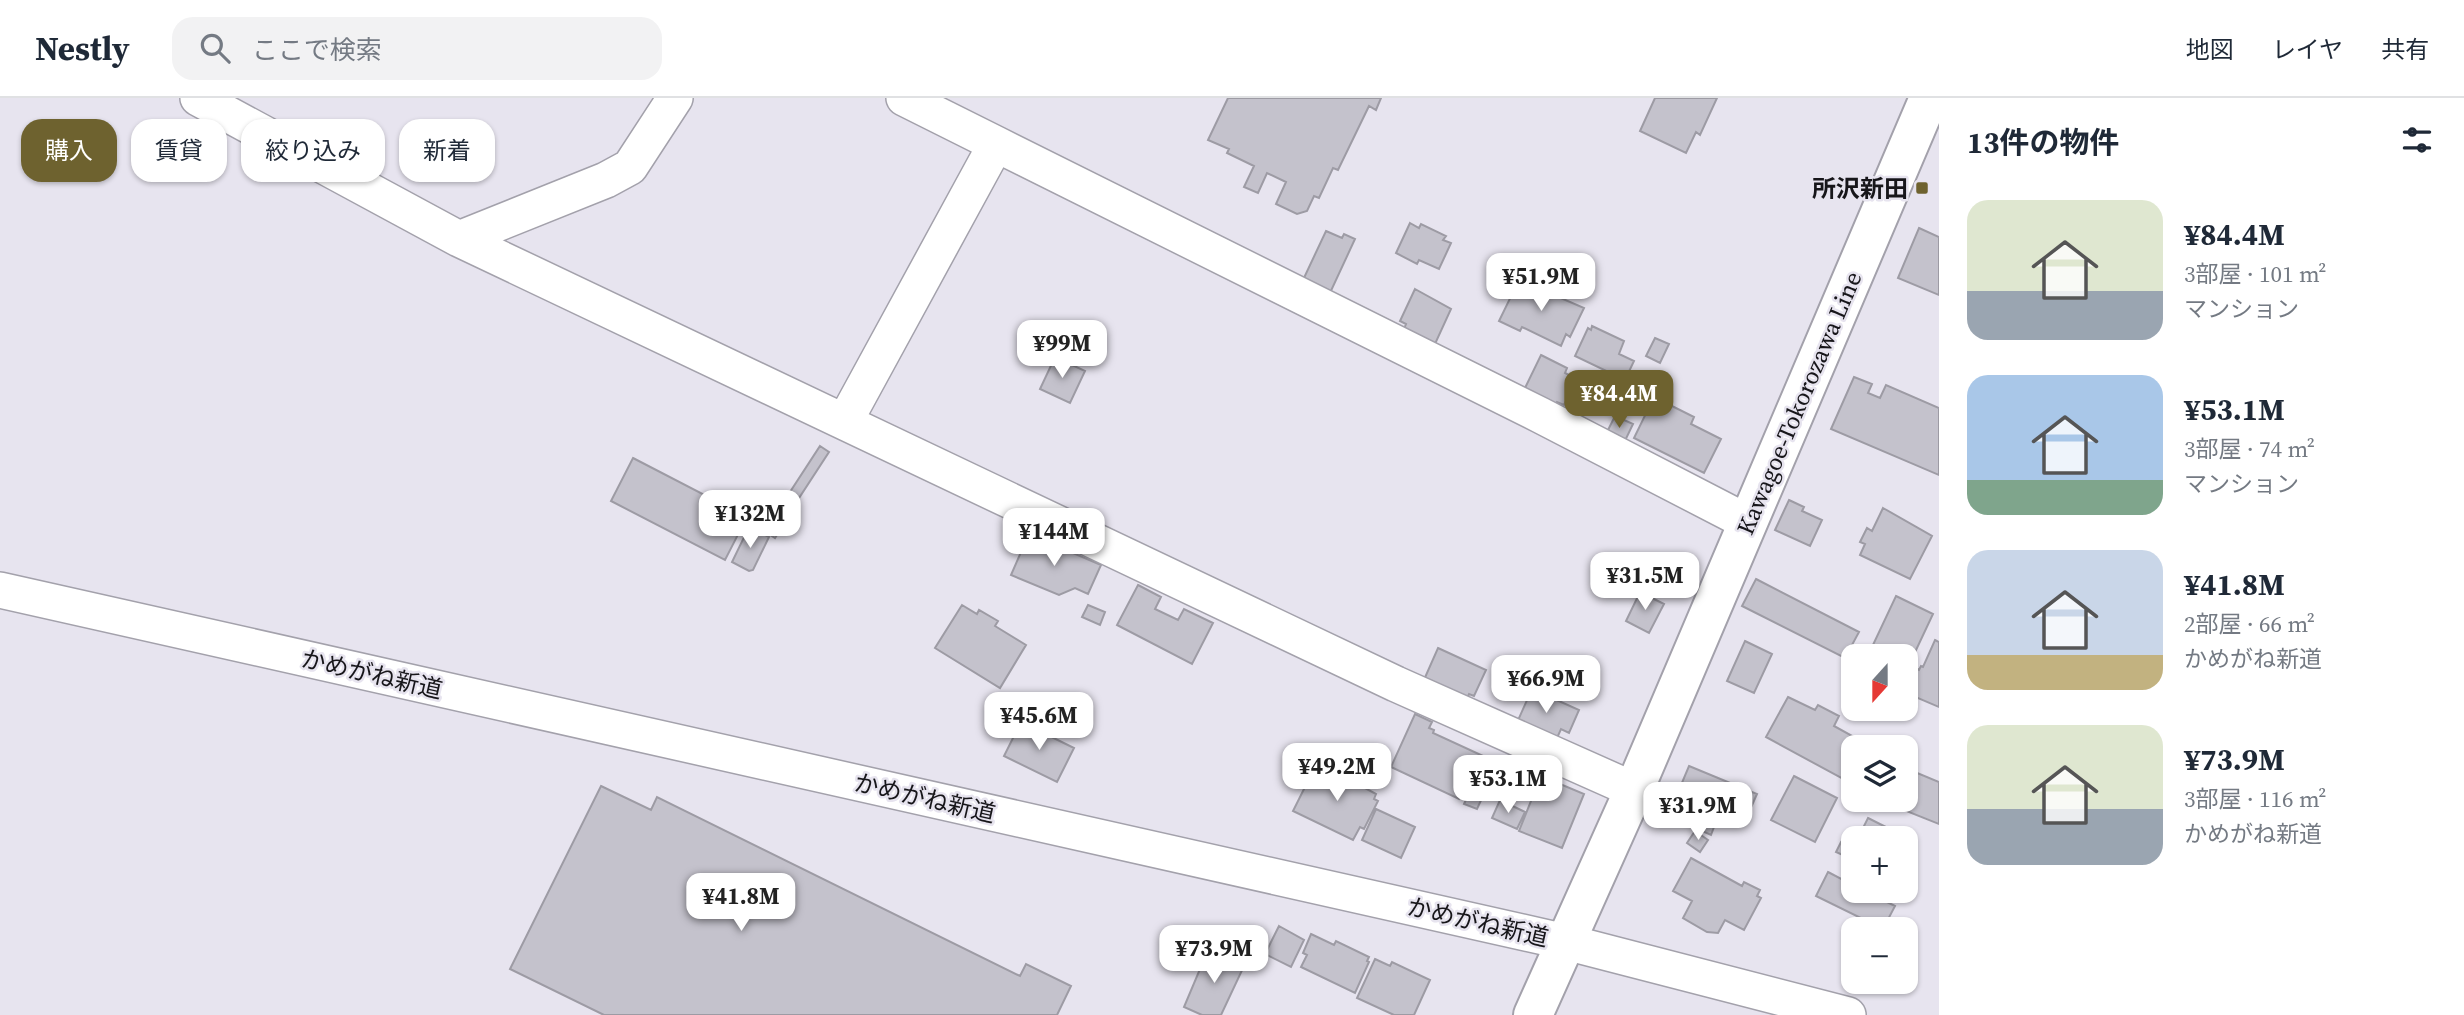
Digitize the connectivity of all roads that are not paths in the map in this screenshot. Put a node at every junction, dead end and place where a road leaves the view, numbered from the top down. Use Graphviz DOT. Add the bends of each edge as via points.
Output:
graph roads {
  1 [pos="198,98"];
  2 [pos="675,98"];
  3 [pos="904,98"];
  4 [pos="1929,98"];
  5 [pos="996,144"];
  6 [pos="459,239"];
  7 [pos="845,421"];
  8 [pos="1747,522"];
  9 [pos="0,590"];
  10 [pos="1634,790"];
  11 [pos="1566,942"];
  12 [pos="1533,1015"];
  13 [pos="1848,1015"];
  1 -- 6 [label="street"];
  2 -- 6 [label="street" via="630,167"];
  3 -- 5 [label="street"];
  4 -- 8 [label="main road, Kawagoe-Tokorozawa Line"];
  5 -- 7 [label="street"];
  5 -- 8 [label="street"];
  6 -- 7 [label="street"];
  7 -- 10 [label="street" via="1396,684"];
  8 -- 10 [label="main road, Kawagoe-Tokorozawa Line"];
  9 -- 11 [label="street, かめがね新道"];
  10 -- 11 [label="main road, Kawagoe-Tokorozawa Line"];
  11 -- 12 [label="main road, Kawagoe-Tokorozawa Line"];
  11 -- 13 [label="street, かめがね新道"];
}
